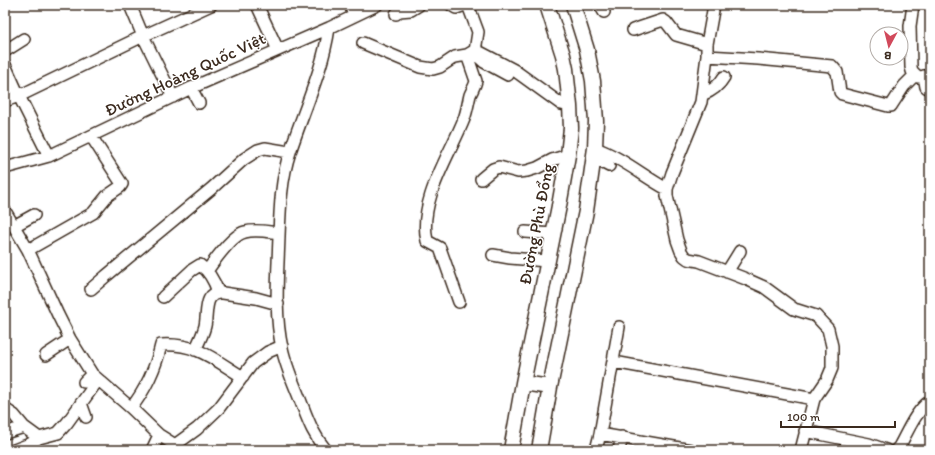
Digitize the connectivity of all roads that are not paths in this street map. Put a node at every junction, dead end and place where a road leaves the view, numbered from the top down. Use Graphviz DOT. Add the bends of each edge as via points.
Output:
graph roads {
  1 [pos="130,5"];
  2 [pos="211,5"];
  3 [pos="257,5"];
  4 [pos="377,5"];
  5 [pos="419,5"];
  6 [pos="451,5"];
  7 [pos="467,5"];
  8 [pos="547,5"];
  9 [pos="573,5"];
  10 [pos="714,5"];
  11 [pos="913,5"];
  12 [pos="352,10"];
  13 [pos="396,14"];
  14 [pos="329,28"];
  15 [pos="632,30"];
  16 [pos="143,36"];
  17 [pos="24,39"];
  18 [pos="363,43"];
  19 [pos="707,44"];
  20 [pos="278,50"];
  21 [pos="5,52"];
  22 [pos="471,53"];
  23 [pos="707,56"];
  24 [pos="5,65"];
  25 [pos="508,75"];
  26 [pos="923,76"];
  27 [pos="724,77"];
  28 [pos="191,88"];
  29 [pos="930,89"];
  30 [pos="702,95"];
  31 [pos="19,96"];
  32 [pos="173,97"];
  33 [pos="5,101"];
  34 [pos="199,103"];
  35 [pos="570,106"];
  36 [pos="91,136"];
  37 [pos="289,152"];
  38 [pos="594,153"];
  39 [pos="568,155"];
  40 [pos="49,156"];
  41 [pos="609,166"];
  42 [pos="5,168"];
  43 [pos="481,179"];
  44 [pos="667,188"];
  45 [pos="5,211"];
  46 [pos="34,215"];
  47 [pos="14,226"];
  48 [pos="526,232"];
  49 [pos="279,233"];
  50 [pos="553,234"];
  51 [pos="28,250"];
  52 [pos="740,251"];
  53 [pos="493,254"];
  54 [pos="547,261"];
  55 [pos="207,271"];
  56 [pos="727,272"];
  57 [pos="91,289"];
  58 [pos="218,292"];
  59 [pos="163,297"];
  60 [pos="459,302"];
  61 [pos="278,304"];
  62 [pos="620,327"];
  63 [pos="70,339"];
  64 [pos="282,346"];
  65 [pos="196,350"];
  66 [pos="46,355"];
  67 [pos="614,362"];
  68 [pos="95,377"];
  69 [pos="243,377"];
  70 [pos="84,382"];
  71 [pos="523,383"];
  72 [pos="550,387"];
  73 [pos="814,399"];
  74 [pos="930,401"];
  75 [pos="81,403"];
  76 [pos="131,408"];
  77 [pos="5,409"];
  78 [pos="86,418"];
  79 [pos="24,427"];
  80 [pos="805,431"];
  81 [pos="5,433"];
  82 [pos="600,434"];
  83 [pos="159,435"];
  84 [pos="622,437"];
  85 [pos="39,438"];
  86 [pos="178,448"];
  87 [pos="14,450"];
  88 [pos="152,450"];
  89 [pos="326,450"];
  90 [pos="511,450"];
  91 [pos="539,450"];
  92 [pos="596,450"];
  93 [pos="619,450"];
  94 [pos="691,450"];
  95 [pos="801,450"];
  96 [pos="886,450"];
  97 [pos="896,450"];
  1 -- 16 [label="street"];
  2 -- 16 [label="street"];
  3 -- 20 [label="street"];
  4 -- 12 [label="street, Đường Hoàng Quốc Việt"];
  5 -- 13 [label="street"];
  6 -- 7 [label="street" via="456,8"];
  7 -- 22 [label="street" via="478,32"];
  8 -- 35 [label="main road, Đường Phù Đổng" via="563,55"];
  9 -- 38 [label="main road" via="587,50 593,81 596,121"];
  10 -- 19 [label="street"];
  11 -- 26 [label="street" via="910,26 911,67"];
  12 -- 14 [label="street, Đường Hoàng Quốc Việt"];
  14 -- 20 [label="street, Đường Hoàng Quốc Việt"];
  14 -- 37 [label="street" via="315,81"];
  15 -- 19 [label="street" via="663,20 676,35"];
  16 -- 31 [label="street"];
  16 -- 32 [label="street"];
  17 -- 21 [label="street"];
  18 -- 22 [label="street" via="420,67 433,69 455,56"];
  19 -- 23 [label="street"];
  20 -- 28 [label="street, Đường Hoàng Quốc Việt"];
  22 -- 25 [label="street"];
  22 -- 35 [label="street" via="483,54 514,70 561,104"];
  22 -- 60 [label="street" via="476,81 464,118 436,181 428,210 426,234 428,241 440,248"];
  23 -- 26 [label="street" via="832,66 842,94 888,106 891,106 904,86"];
  23 -- 30 [label="street"];
  24 -- 31 [label="street"];
  26 -- 29 [label="street" via="926,87"];
  27 -- 30 [label="street" via="710,92"];
  28 -- 32 [label="street, Đường Hoàng Quốc Việt"];
  28 -- 34 [label="street"];
  30 -- 44 [label="street"];
  31 -- 33 [label="street"];
  31 -- 40 [label="street"];
  32 -- 36 [label="street, Đường Hoàng Quốc Việt"];
  35 -- 39 [label="main road, Đường Phù Đổng"];
  36 -- 40 [label="street, Đường Hoàng Quốc Việt"];
  36 -- 51 [label="street" via="122,184 92,213"];
  37 -- 49 [label="street" via="280,203"];
  37 -- 57 [label="street" via="265,148 244,159"];
  38 -- 41 [label="street"];
  38 -- 44 [label="street" via="605,152"];
  38 -- 72 [label="main road" via="586,211"];
  39 -- 43 [label="street" via="527,171 518,172 499,167"];
  39 -- 50 [label="main road, Đường Phù Đổng"];
  40 -- 42 [label="street, Đường Hoàng Quốc Việt"];
  44 -- 56 [label="street" via="670,212 681,251 688,259"];
  45 -- 47 [label="street"];
  46 -- 47 [label="street"];
  47 -- 51 [label="street"];
  48 -- 50 [label="street"];
  49 -- 55 [label="street" via="244,232 221,252"];
  49 -- 61 [label="street"];
  50 -- 54 [label="main road, Đường Phù Đổng"];
  51 -- 63 [label="street"];
  52 -- 56 [label="street"];
  53 -- 54 [label="street"];
  54 -- 71 [label="main road, Đường Phù Đổng"];
  55 -- 58 [label="street"];
  55 -- 59 [label="street" via="203,266 198,266"];
  56 -- 73 [label="street" via="764,288 794,309 816,316 828,329 832,346 832,368"];
  58 -- 61 [label="street"];
  58 -- 65 [label="street" via="208,300 205,327"];
  61 -- 64 [label="street"];
  62 -- 67 [label="street"];
  63 -- 66 [label="street"];
  63 -- 68 [label="street"];
  64 -- 69 [label="street" via="253,363"];
  64 -- 89 [label="street" via="291,378 312,431"];
  65 -- 69 [label="street"];
  65 -- 76 [label="street" via="183,346 161,345 141,396"];
  67 -- 73 [label="street"];
  67 -- 82 [label="street"];
  68 -- 70 [label="street"];
  68 -- 75 [label="street"];
  68 -- 76 [label="street"];
  69 -- 86 [label="street" via="219,408"];
  71 -- 72 [label="main road"];
  71 -- 90 [label="main road, Đường Phù Đổng"];
  72 -- 91 [label="main road"];
  73 -- 80 [label="street"];
  74 -- 97 [label="street" via="916,416"];
  75 -- 78 [label="street"];
  75 -- 85 [label="street" via="58,433"];
  76 -- 83 [label="street"];
  77 -- 79 [label="street"];
  79 -- 81 [label="street"];
  79 -- 85 [label="street"];
  80 -- 95 [label="street"];
  80 -- 96 [label="street"];
  82 -- 84 [label="street"];
  82 -- 92 [label="street"];
  83 -- 86 [label="street"];
  83 -- 88 [label="street"];
  84 -- 93 [label="street"];
  84 -- 94 [label="street"];
  85 -- 87 [label="street"];
}
